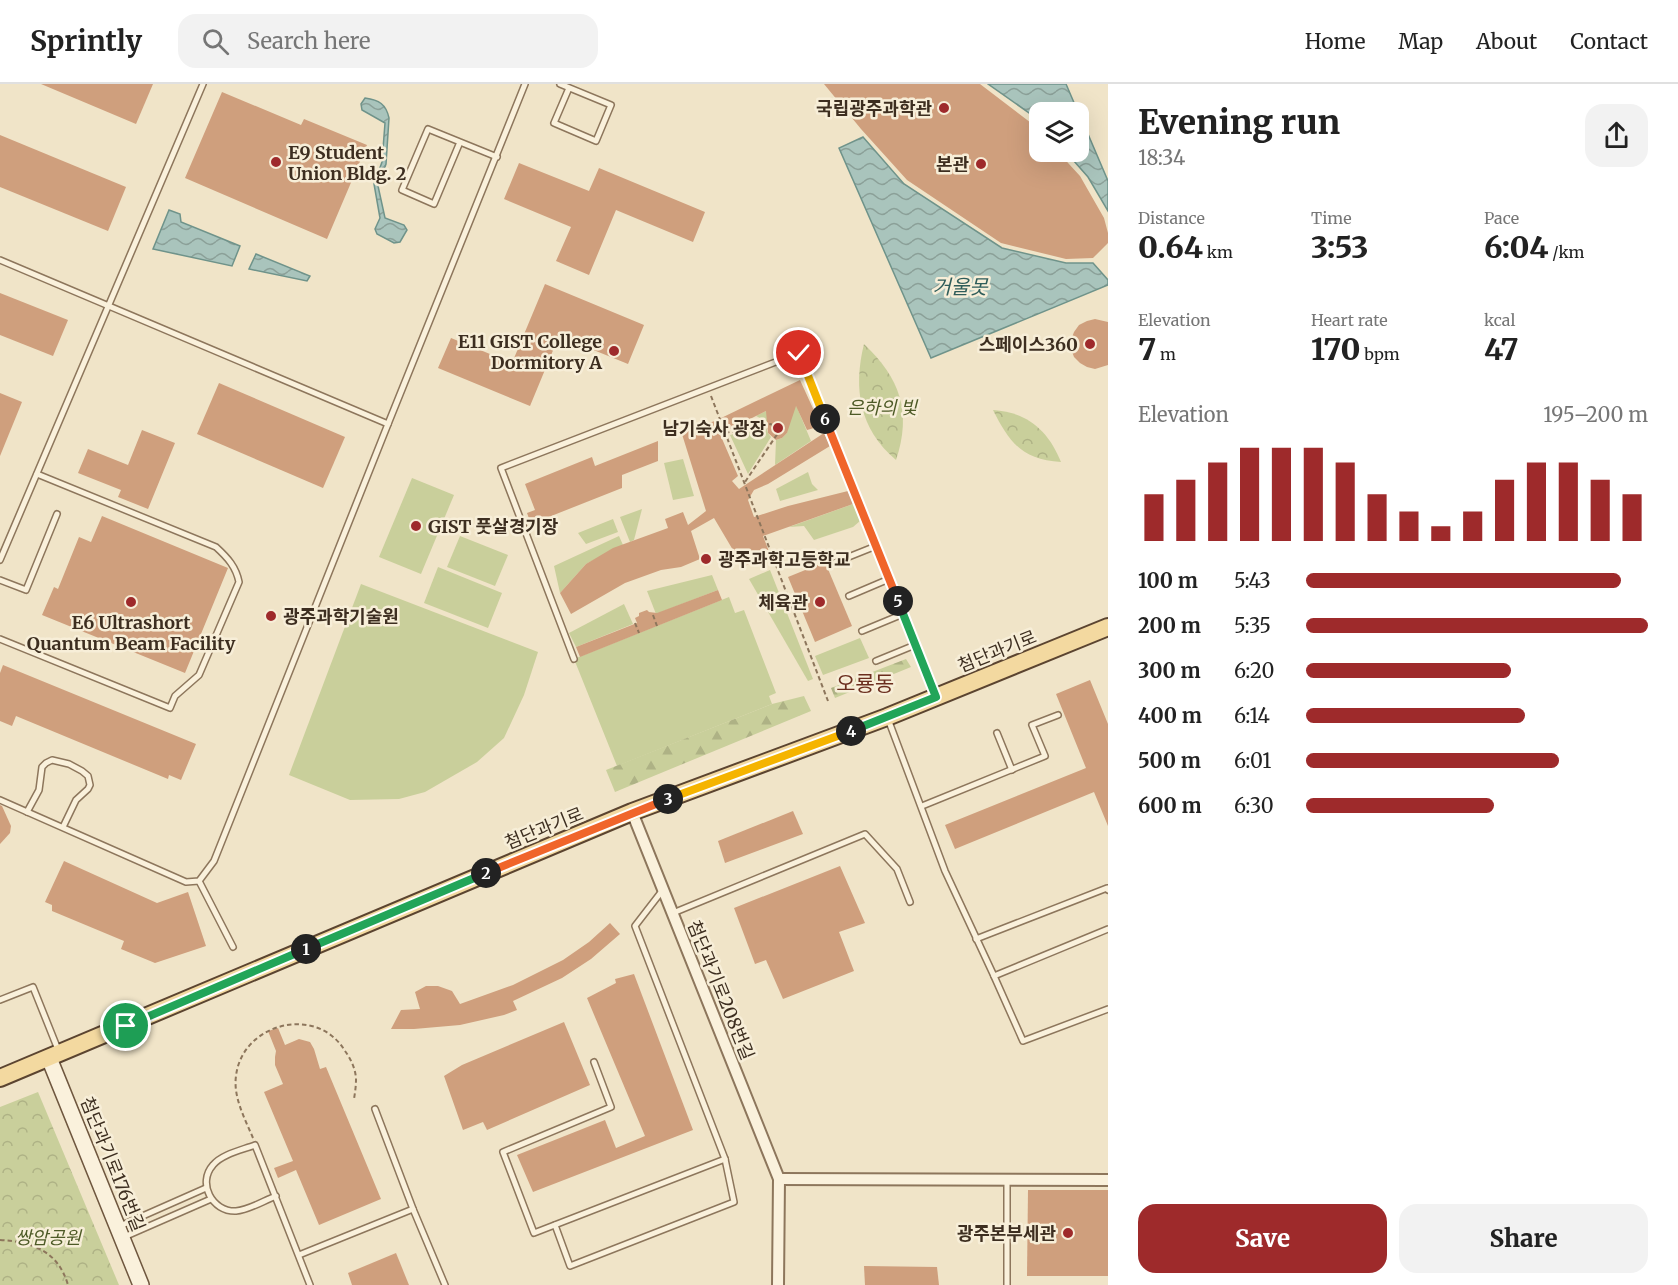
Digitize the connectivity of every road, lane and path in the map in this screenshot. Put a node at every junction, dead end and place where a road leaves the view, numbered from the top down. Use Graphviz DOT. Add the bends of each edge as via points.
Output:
graph roads {
  1 [pos="203,84"];
  2 [pos="525,84"];
  3 [pos="560,84"];
  4 [pos="569,88"];
  5 [pos="460,142"];
  6 [pos="497,157"];
  7 [pos="0,260"];
  8 [pos="108,306"];
  9 [pos="708,388"];
  10 [pos="388,424"];
  11 [pos="725,433"];
  12 [pos="37,474"];
  13 [pos="744,483"];
  14 [pos="57,514"];
  15 [pos="876,546"];
  16 [pos="0,560"];
  17 [pos="836,562"];
  18 [pos="889,579"];
  19 [pos="0,580"];
  20 [pos="849,596"];
  21 [pos="903,614"];
  22 [pos="653,615"];
  23 [pos="635,623"];
  24 [pos="657,626"];
  25 [pos="1108,627"];
  26 [pos="862,631"];
  27 [pos="639,633"];
  28 [pos="0,639"];
  29 [pos="915,645"];
  30 [pos="574,659"];
  31 [pos="876,661"];
  32 [pos="936,697"];
  33 [pos="828,701"];
  34 [pos="1058,715"];
  35 [pos="887,717"];
  36 [pos="997,733"];
  37 [pos="1012,770"];
  38 [pos="0,800"];
  39 [pos="922,806"];
  40 [pos="27,812"];
  41 [pos="632,812"];
  42 [pos="63,827"];
  43 [pos="199,881"];
  44 [pos="663,890"];
  45 [pos="1108,890"];
  46 [pos="910,902"];
  47 [pos="672,913"];
  48 [pos="1108,928"];
  49 [pos="976,939"];
  50 [pos="233,947"];
  51 [pos="994,976"];
  52 [pos="0,1000"];
  53 [pos="1108,1009"];
  54 [pos="54,1056"];
  55 [pos="594,1062"];
  56 [pos="0,1078"];
  57 [pos="354,1099"];
  58 [pos="375,1109"];
  59 [pos="255,1145"];
  60 [pos="724,1159"];
  61 [pos="779,1179"];
  62 [pos="1007,1179"];
  63 [pos="1108,1180"];
  64 [pos="206,1188"];
  65 [pos="276,1196"];
  66 [pos="211,1199"];
  67 [pos="413,1209"];
  68 [pos="555,1225"];
  69 [pos="120,1232"];
  70 [pos="0,1240"];
  71 [pos="299,1255"];
  72 [pos="68,1285"];
  73 [pos="141,1285"];
  74 [pos="310,1285"];
  75 [pos="445,1285"];
  76 [pos="778,1285"];
  77 [pos="1007,1285"];
  1 -- 8 [label="lane"];
  2 -- 6 [label="lane"];
  3 -- 4 [label="lane"];
  4 -- 4 [label="lane" via="611,105 596,141 554,123"];
  5 -- 5 [label="lane" via="428,129 402,190 434,204"];
  5 -- 6 [label="lane"];
  6 -- 10 [label="lane"];
  7 -- 8 [label="lane"];
  8 -- 10 [label="lane"];
  8 -- 12 [label="lane"];
  9 -- 11 [label="path"];
  9 -- 15 [label="lane" via="799,353"];
  9 -- 30 [label="lane" via="501,468"];
  10 -- 43 [label="lane" via="214,861"];
  11 -- 13 [label="path"];
  11 -- 13 [label="path" via="771,424 778,433"];
  12 -- 16 [label="lane"];
  12 -- 28 [label="lane" via="216,548 229,558 239,582 200,675 175,696 170,708"];
  13 -- 33 [label="path"];
  14 -- 19 [label="lane" via="26,590"];
  15 -- 17 [label="lane"];
  15 -- 18 [label="lane"];
  18 -- 20 [label="lane"];
  18 -- 21 [label="lane"];
  21 -- 26 [label="lane"];
  21 -- 29 [label="lane"];
  22 -- 24 [label="path"];
  23 -- 27 [label="path"];
  25 -- 32 [label="main road, 첨단과기로"];
  29 -- 31 [label="lane"];
  29 -- 32 [label="lane"];
  32 -- 35 [label="main road, 첨단과기로"];
  34 -- 37 [label="lane" via="1032,725 1045,756"];
  35 -- 39 [label="lane"];
  35 -- 41 [label="main road, 첨단과기로"];
  36 -- 37 [label="lane"];
  37 -- 39 [label="lane"];
  38 -- 40 [label="lane"];
  39 -- 49 [label="lane" via="945,871"];
  40 -- 42 [label="lane"];
  40 -- 42 [label="lane" via="39,790 42,767 52,760 69,764 88,776 90,785 76,800"];
  41 -- 44 [label="street, 첨단과기로208번길"];
  41 -- 54 [label="main road, 첨단과기로"];
  42 -- 43 [label="lane" via="186,882"];
  43 -- 50 [label="lane"];
  44 -- 47 [label="street, 첨단과기로208번길"];
  44 -- 60 [label="lane" via="635,926"];
  45 -- 49 [label="lane"];
  46 -- 47 [label="lane" via="897,869 865,834"];
  47 -- 61 [label="street, 첨단과기로208번길"];
  48 -- 51 [label="lane"];
  49 -- 51 [label="lane"];
  51 -- 53 [label="lane" via="1023,1041"];
  52 -- 54 [label="lane" via="33,987"];
  54 -- 56 [label="main road, 첨단과기로"];
  54 -- 69 [label="street, 첨단과기로176번길"];
  55 -- 68 [label="lane" via="611,1107 503,1152 534,1233"];
  57 -- 59 [label="path" via="356,1079 351,1060 326,1031 308,1024 269,1029 241,1057 236,1077 237,1096"];
  58 -- 67 [label="lane"];
  59 -- 64 [label="lane" via="219,1159 208,1173"];
  59 -- 65 [label="lane"];
  60 -- 68 [label="lane"];
  60 -- 68 [label="lane" via="734,1202 581,1262 570,1266"];
  61 -- 62 [label="street"];
  61 -- 76 [label="street, 첨단과기로208번길"];
  62 -- 63 [label="street"];
  62 -- 77 [label="lane"];
  64 -- 66 [label="lane"];
  64 -- 69 [label="lane"];
  65 -- 66 [label="lane" via="235,1211 217,1206"];
  65 -- 71 [label="lane"];
  66 -- 69 [label="lane"];
  67 -- 71 [label="lane"];
  67 -- 75 [label="lane"];
  69 -- 73 [label="street, 첨단과기로176번길"];
  70 -- 72 [label="path" via="24,1242 44,1250 58,1264"];
  71 -- 74 [label="lane"];
}
